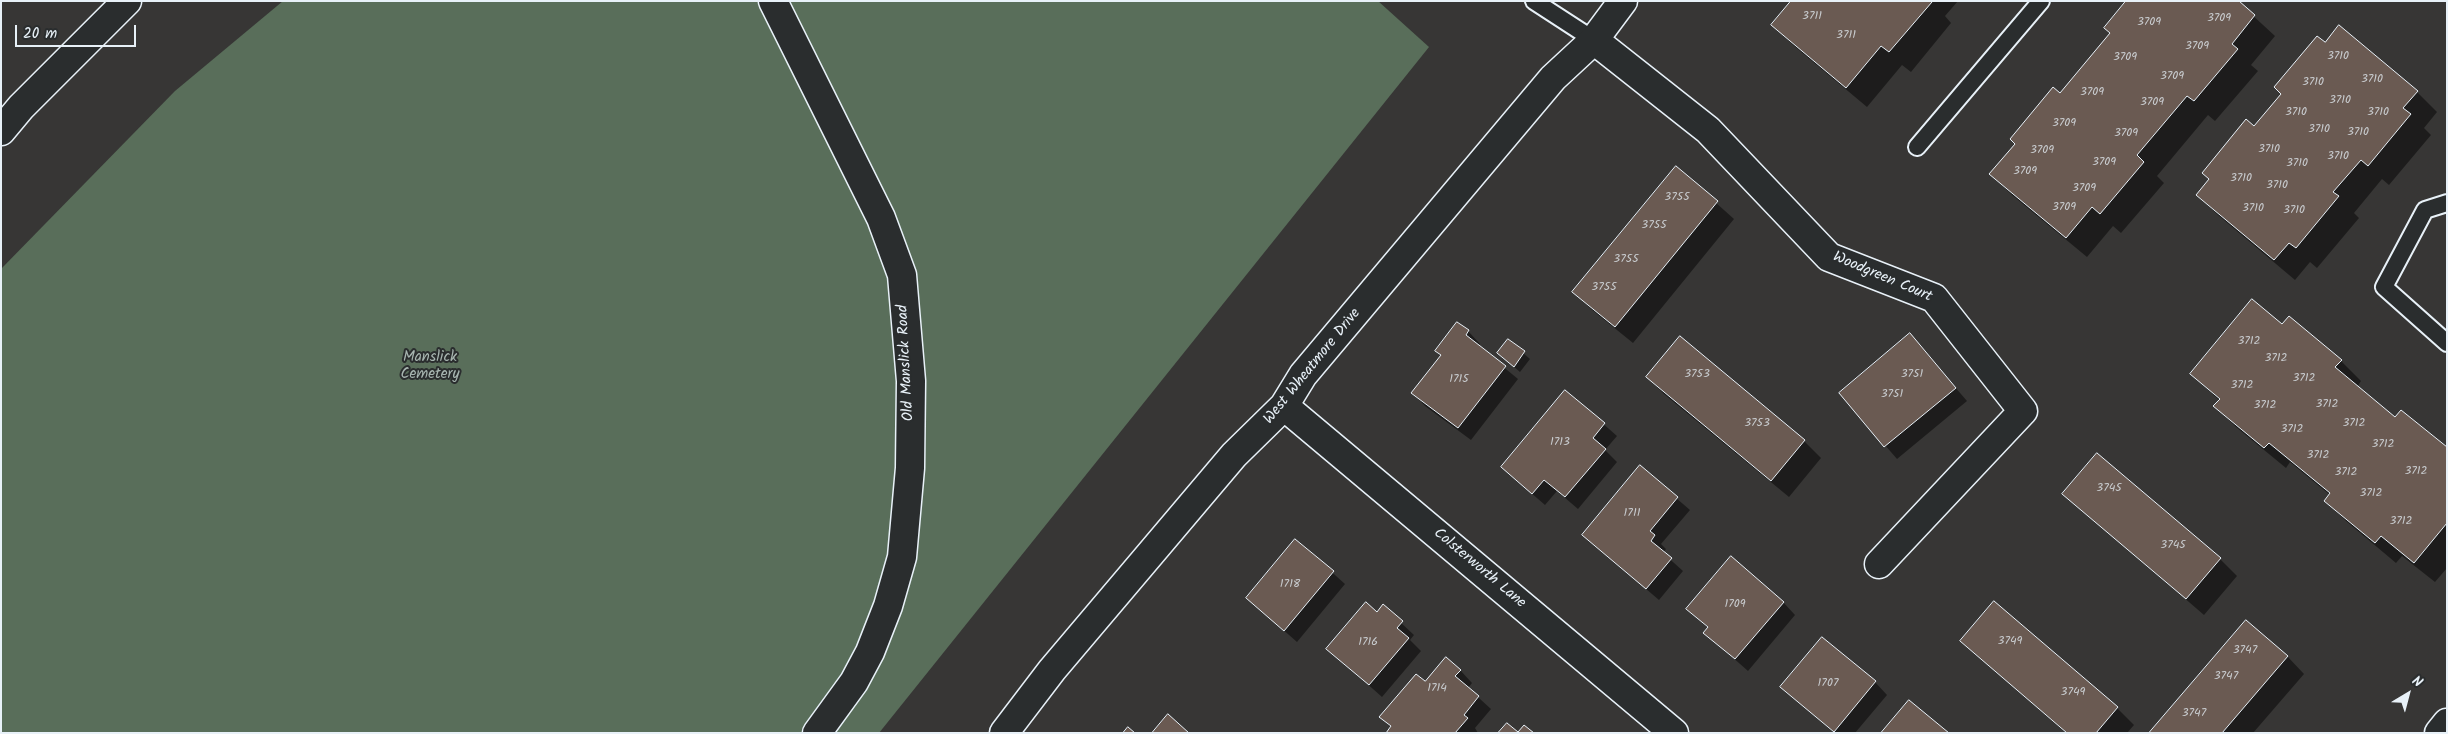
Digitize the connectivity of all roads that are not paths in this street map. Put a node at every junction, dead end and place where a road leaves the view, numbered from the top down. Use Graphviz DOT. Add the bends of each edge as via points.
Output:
graph roads {
  1 [pos="127,1"];
  2 [pos="773,1"];
  3 [pos="1534,1"];
  4 [pos="1623,1"];
  5 [pos="2041,1"];
  6 [pos="1594,40"];
  7 [pos="1,131"];
  8 [pos="1918,147"];
  9 [pos="2447,203"];
  10 [pos="2447,343"];
  11 [pos="1284,406"];
  12 [pos="1879,564"];
  13 [pos="2447,723"];
  14 [pos="818,733"];
  15 [pos="1004,733"];
  16 [pos="1674,733"];
  17 [pos="2438,733"];
  1 -- 7 [label="street"];
  2 -- 14 [label="street, Old Manslick Road" via="882,218 902,275 911,381 910,468 902,557 870,652 854,682"];
  3 -- 6 [label="lane"];
  4 -- 6 [label="street, West Wheatmore Drive"];
  5 -- 8 [label="lane"];
  6 -- 11 [label="street, West Wheatmore Drive" via="1554,78 1303,375"];
  6 -- 12 [label="street, Woodgreen Court" via="1708,130 1829,257 1934,298 2023,411"];
  9 -- 10 [label="lane" via="2425,210 2384,287"];
  11 -- 15 [label="street, West Wheatmore Drive" via="1234,456 1052,670"];
  11 -- 16 [label="street, Colsterworth Lane"];
  13 -- 17 [label="street"];
}
